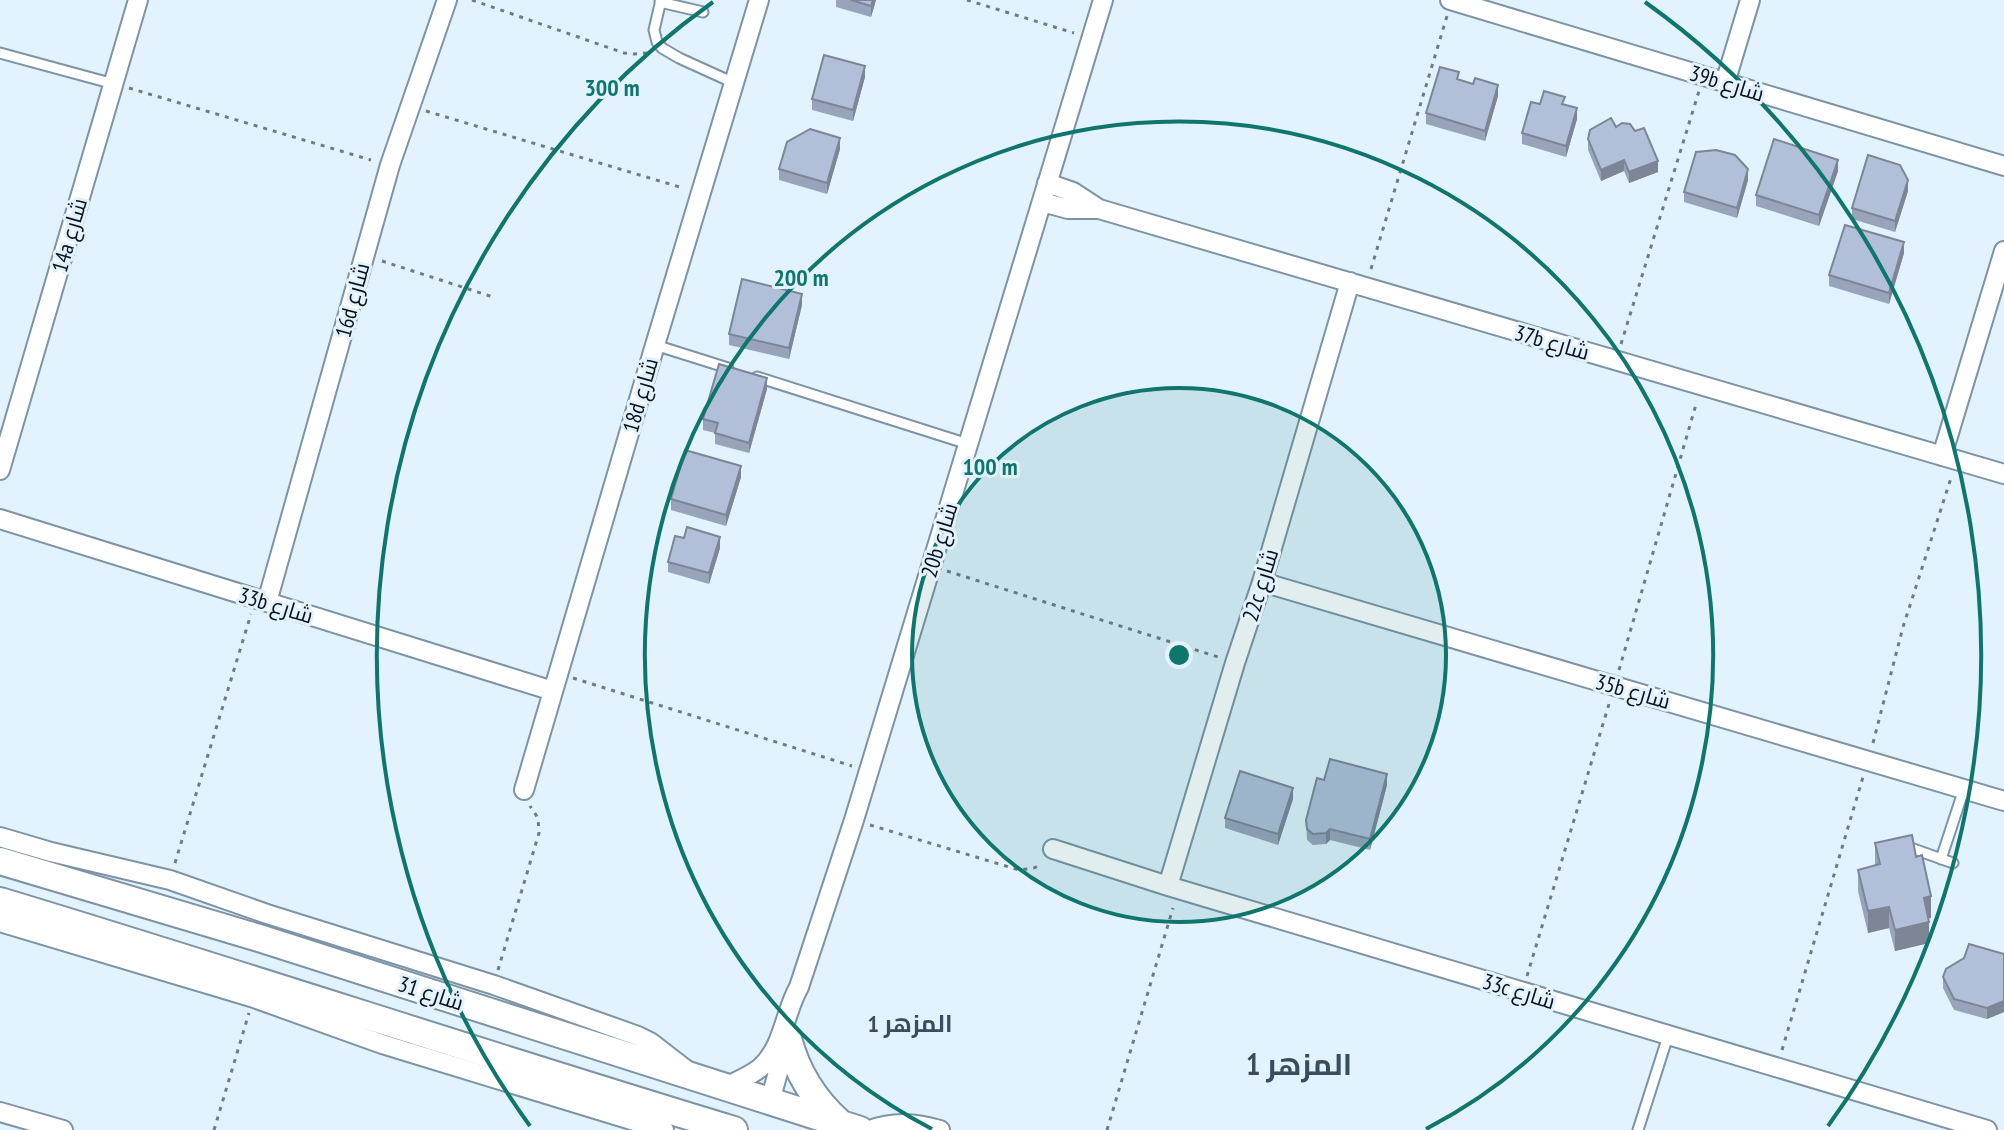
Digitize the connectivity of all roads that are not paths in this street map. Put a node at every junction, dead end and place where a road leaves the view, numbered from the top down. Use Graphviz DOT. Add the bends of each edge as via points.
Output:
graph roads {
  1 [pos="138,0"];
  2 [pos="447,0"];
  3 [pos="759,0"];
  4 [pos="1103,0"];
  5 [pos="1451,0"];
  6 [pos="1750,0"];
  7 [pos="661,1"];
  8 [pos="703,12"];
  9 [pos="0,53"];
  10 [pos="734,83"];
  11 [pos="1725,83"];
  12 [pos="114,84"];
  13 [pos="2004,166"];
  14 [pos="1047,183"];
  15 [pos="1042,202"];
  16 [pos="1099,209"];
  17 [pos="2004,251"];
  18 [pos="1357,285"];
  19 [pos="655,345"];
  20 [pos="968,444"];
  21 [pos="1942,456"];
  22 [pos="0,470"];
  23 [pos="2004,474"];
  24 [pos="0,519"];
  25 [pos="1262,582"];
  26 [pos="261,600"];
  27 [pos="556,682"];
  28 [pos="1964,789"];
  29 [pos="524,790"];
  30 [pos="2004,801"];
  31 [pos="0,837"];
  32 [pos="1908,847"];
  33 [pos="1053,849"];
  34 [pos="1941,859"];
  35 [pos="0,861"];
  36 [pos="1953,863"];
  37 [pos="1173,887"];
  38 [pos="0,901"];
  39 [pos="0,922"];
  40 [pos="799,987"];
  41 [pos="1668,1036"];
  42 [pos="788,1039"];
  43 [pos="555,1076"];
  44 [pos="696,1078"];
  45 [pos="726,1087"];
  46 [pos="770,1101"];
  47 [pos="0,1112"];
  48 [pos="638,1126"];
  49 [pos="851,1127"];
  50 [pos="63,1130"];
  51 [pos="664,1130"];
  52 [pos="734,1130"];
  53 [pos="870,1130"];
  54 [pos="940,1130"];
  55 [pos="1638,1130"];
  56 [pos="1987,1130"];
  1 -- 12 [label="street, 14a شارع"];
  2 -- 26 [label="street, 16d شارع" via="390,165"];
  3 -- 10 [label="street, 18d شارع"];
  4 -- 14 [label="street, 20b شارع"];
  5 -- 11 [label="street, 39b شارع"];
  6 -- 11 [label="street"];
  7 -- 8 [label="lane"];
  7 -- 10 [label="lane" via="654,30 662,48"];
  9 -- 12 [label="lane"];
  10 -- 19 [label="street, 18d شارع"];
  11 -- 13 [label="street, 39b شارع"];
  12 -- 22 [label="street, 14a شارع"];
  14 -- 15 [label="street, 20b شارع"];
  14 -- 16 [label="street, 37b شارع"];
  15 -- 16 [label="street, 37b شارع"];
  15 -- 20 [label="street, 20b شارع"];
  16 -- 18 [label="street, 37b شارع"];
  17 -- 21 [label="street"];
  18 -- 21 [label="street, 37b شارع"];
  18 -- 25 [label="street, 22c شارع"];
  19 -- 20 [label="lane"];
  19 -- 27 [label="street, 18d شارع"];
  20 -- 40 [label="street, 20b شارع"];
  21 -- 23 [label="street, 37b شارع"];
  24 -- 26 [label="street, 33b شارع"];
  25 -- 28 [label="street, 35b شارع"];
  25 -- 37 [label="street, 22c شارع"];
  26 -- 27 [label="street, 33b شارع"];
  27 -- 29 [label="street, 18d شارع"];
  28 -- 30 [label="street, 35b شارع"];
  28 -- 34 [label="lane"];
  31 -- 44 [label="street" via="170,880 494,985 638,1036"];
  32 -- 34 [label="lane"];
  33 -- 37 [label="street, 33c شارع"];
  34 -- 36 [label="lane"];
  35 -- 44 [label="street, شارع 31"];
  37 -- 41 [label="street, 33c شارع"];
  38 -- 43 [label="street, شارع 31"];
  39 -- 48 [label="street" via="254,998"];
  40 -- 42 [label="street, 20b شارع"];
  40 -- 45 [label="street, 20b شارع" via="768,1060"];
  41 -- 55 [label="lane"];
  41 -- 56 [label="street, 33c شارع"];
  42 -- 46 [label="street, 20b شارع"];
  42 -- 49 [label="street" via="807,1087 829,1113"];
  43 -- 46 [label="street" via="594,1074 726,1113 747,1113"];
  43 -- 52 [label="street, شارع 31"];
  44 -- 45 [label="street, شارع 31"];
  45 -- 46 [label="street, شارع 31"];
  46 -- 49 [label="street, شارع 31"];
  47 -- 50 [label="street"];
  48 -- 51 [label="street"];
  53 -- 54 [label="street" via="906,1123"];
}
